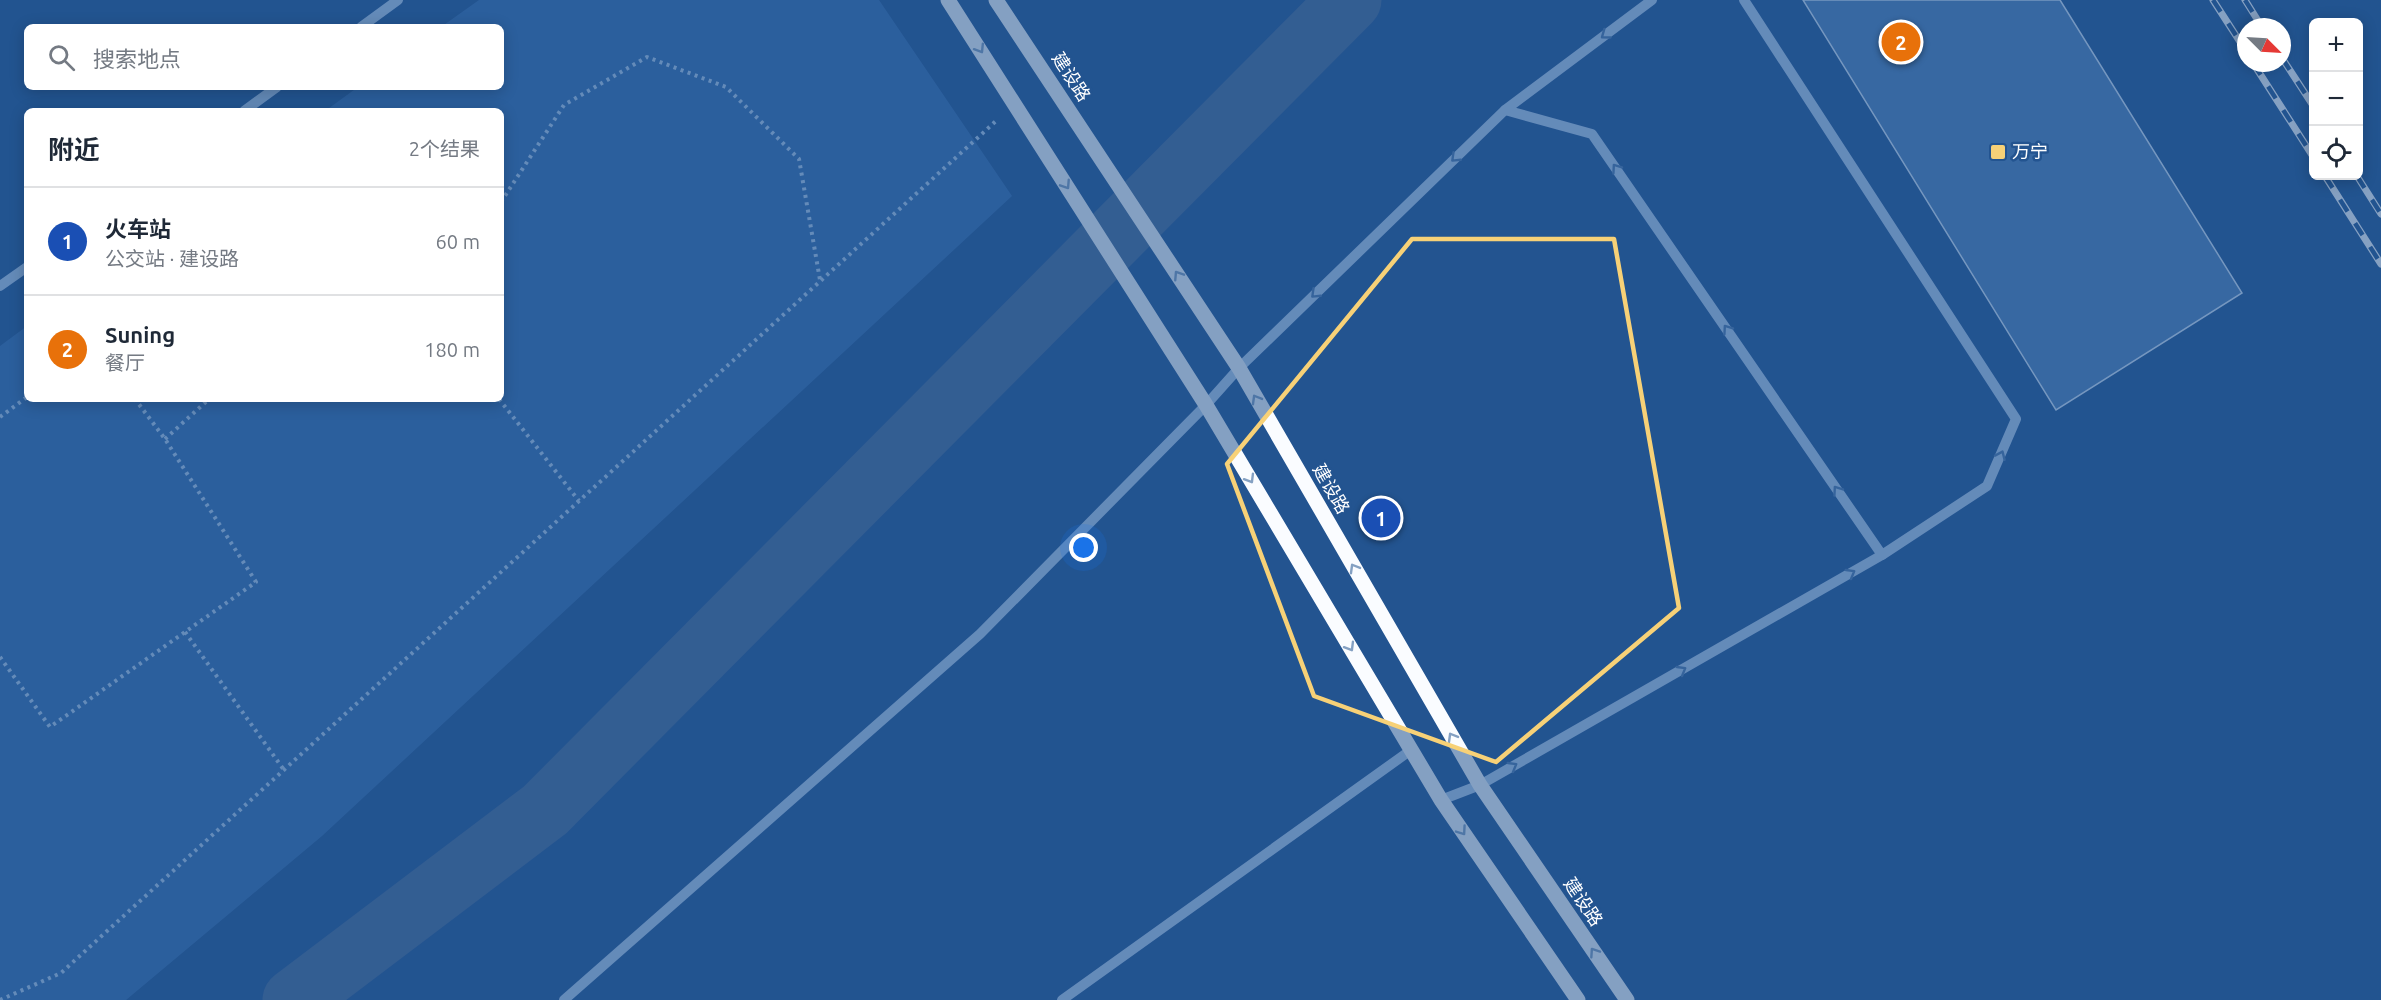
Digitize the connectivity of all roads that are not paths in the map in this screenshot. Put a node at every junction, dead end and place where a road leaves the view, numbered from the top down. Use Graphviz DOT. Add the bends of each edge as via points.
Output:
graph roads {
  1 [pos="398,0"];
  2 [pos="948,0"];
  3 [pos="996,0"];
  4 [pos="1653,0"];
  5 [pos="1744,0"];
  6 [pos="365,24"];
  7 [pos="273,90"];
  8 [pos="248,108"];
  9 [pos="1505,110"];
  10 [pos="24,269"];
  11 [pos="0,286"];
  12 [pos="1239,368"];
  13 [pos="1206,405"];
  14 [pos="1882,555"];
  15 [pos="1411,750"];
  16 [pos="1480,785"];
  17 [pos="1441,800"];
  18 [pos="564,1000"];
  19 [pos="1062,1000"];
  20 [pos="1578,1000"];
  21 [pos="1627,1000"];
  1 -- 6 [label="street"];
  2 -- 13 [label="main road, one-way"];
  12 -- 3 [label="main road, 建设路, one-way"];
  4 -- 9 [label="street, one-way"];
  14 -- 5 [label="street, one-way" via="1987,486 2016,419"];
  7 -- 8 [label="street"];
  9 -- 12 [label="street, one-way"];
  14 -- 9 [label="street, one-way" via="1592,134"];
  10 -- 11 [label="street"];
  12 -- 13 [label="street"];
  16 -- 12 [label="main road, 建设路, one-way"];
  13 -- 15 [label="main road, one-way"];
  13 -- 18 [label="street" via="980,634"];
  16 -- 14 [label="street, one-way"];
  15 -- 17 [label="main road"];
  15 -- 19 [label="street"];
  16 -- 17 [label="street"];
  21 -- 16 [label="main road, 建设路, one-way"];
  17 -- 20 [label="main road, one-way"];
}
